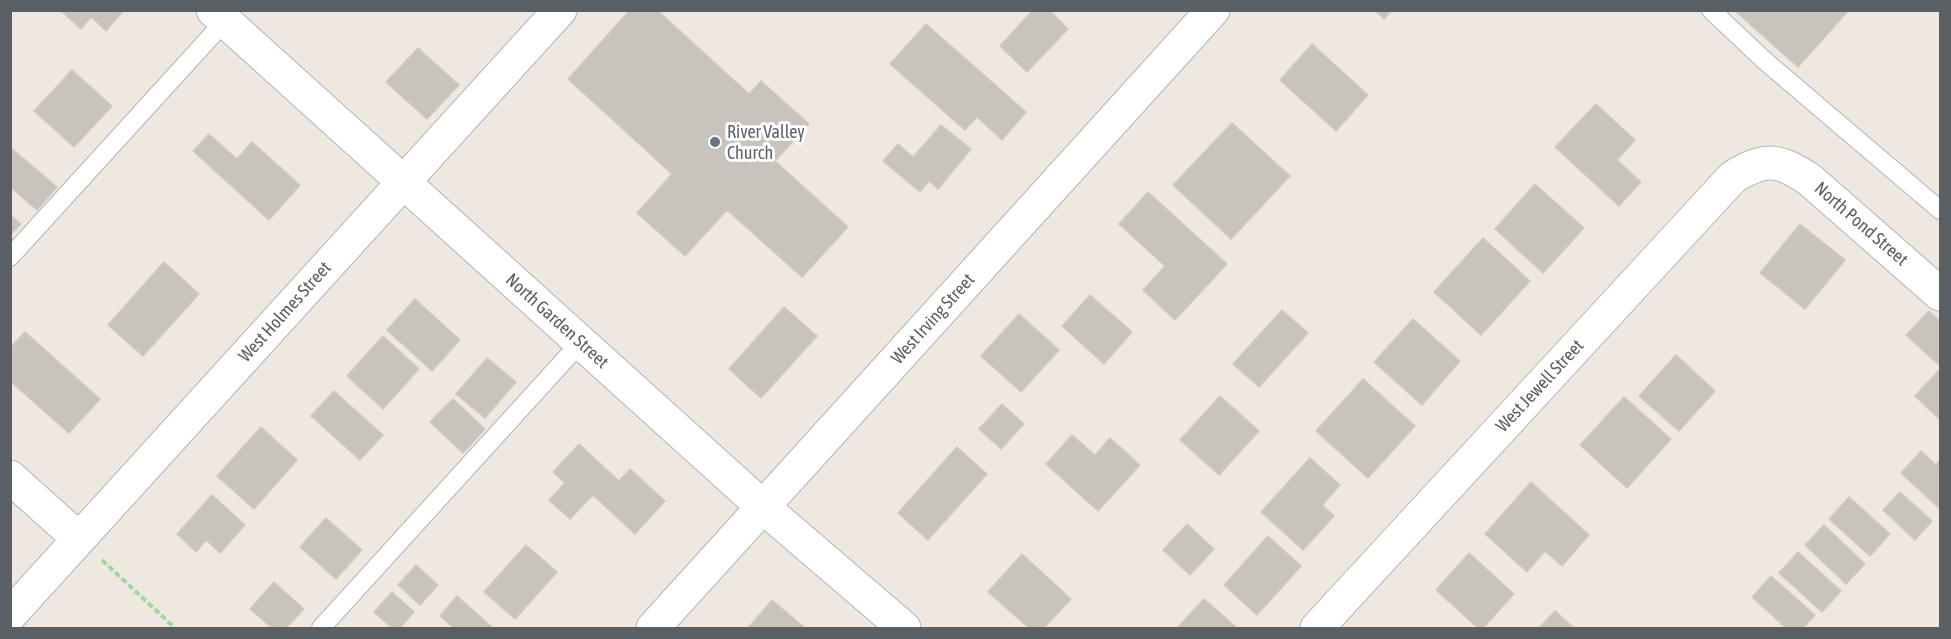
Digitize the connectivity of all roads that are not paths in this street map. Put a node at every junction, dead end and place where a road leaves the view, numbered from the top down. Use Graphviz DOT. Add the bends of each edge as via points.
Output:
graph roads {
  1 [pos="560,10"];
  2 [pos="1213,10"];
  3 [pos="1711,10"];
  4 [pos="219,16"];
  5 [pos="1776,162"];
  6 [pos="403,182"];
  7 [pos="1941,210"];
  8 [pos="10,257"];
  9 [pos="1941,294"];
  10 [pos="581,342"];
  11 [pos="10,477"];
  12 [pos="764,507"];
  13 [pos="79,539"];
  14 [pos="10,615"];
  15 [pos="321,628"];
  16 [pos="653,628"];
  17 [pos="904,628"];
  18 [pos="1317,628"];
  1 -- 6 [label="street, West Holmes Street"];
  2 -- 12 [label="street, West Irving Street"];
  3 -- 7 [label="lane" via="1765,61"];
  4 -- 6 [label="street, North Garden Street"];
  4 -- 8 [label="lane"];
  5 -- 9 [label="street, North Pond Street" via="1810,180"];
  5 -- 18 [label="street, West Jewell Street" via="1753,165 1733,177"];
  6 -- 10 [label="street, North Garden Street"];
  6 -- 13 [label="street, West Holmes Street"];
  10 -- 12 [label="street, North Garden Street"];
  10 -- 15 [label="lane"];
  11 -- 13 [label="street"];
  12 -- 16 [label="street, West Irving Street"];
  12 -- 17 [label="street, North Garden Street"];
  13 -- 14 [label="street, West Holmes Street"];
}
